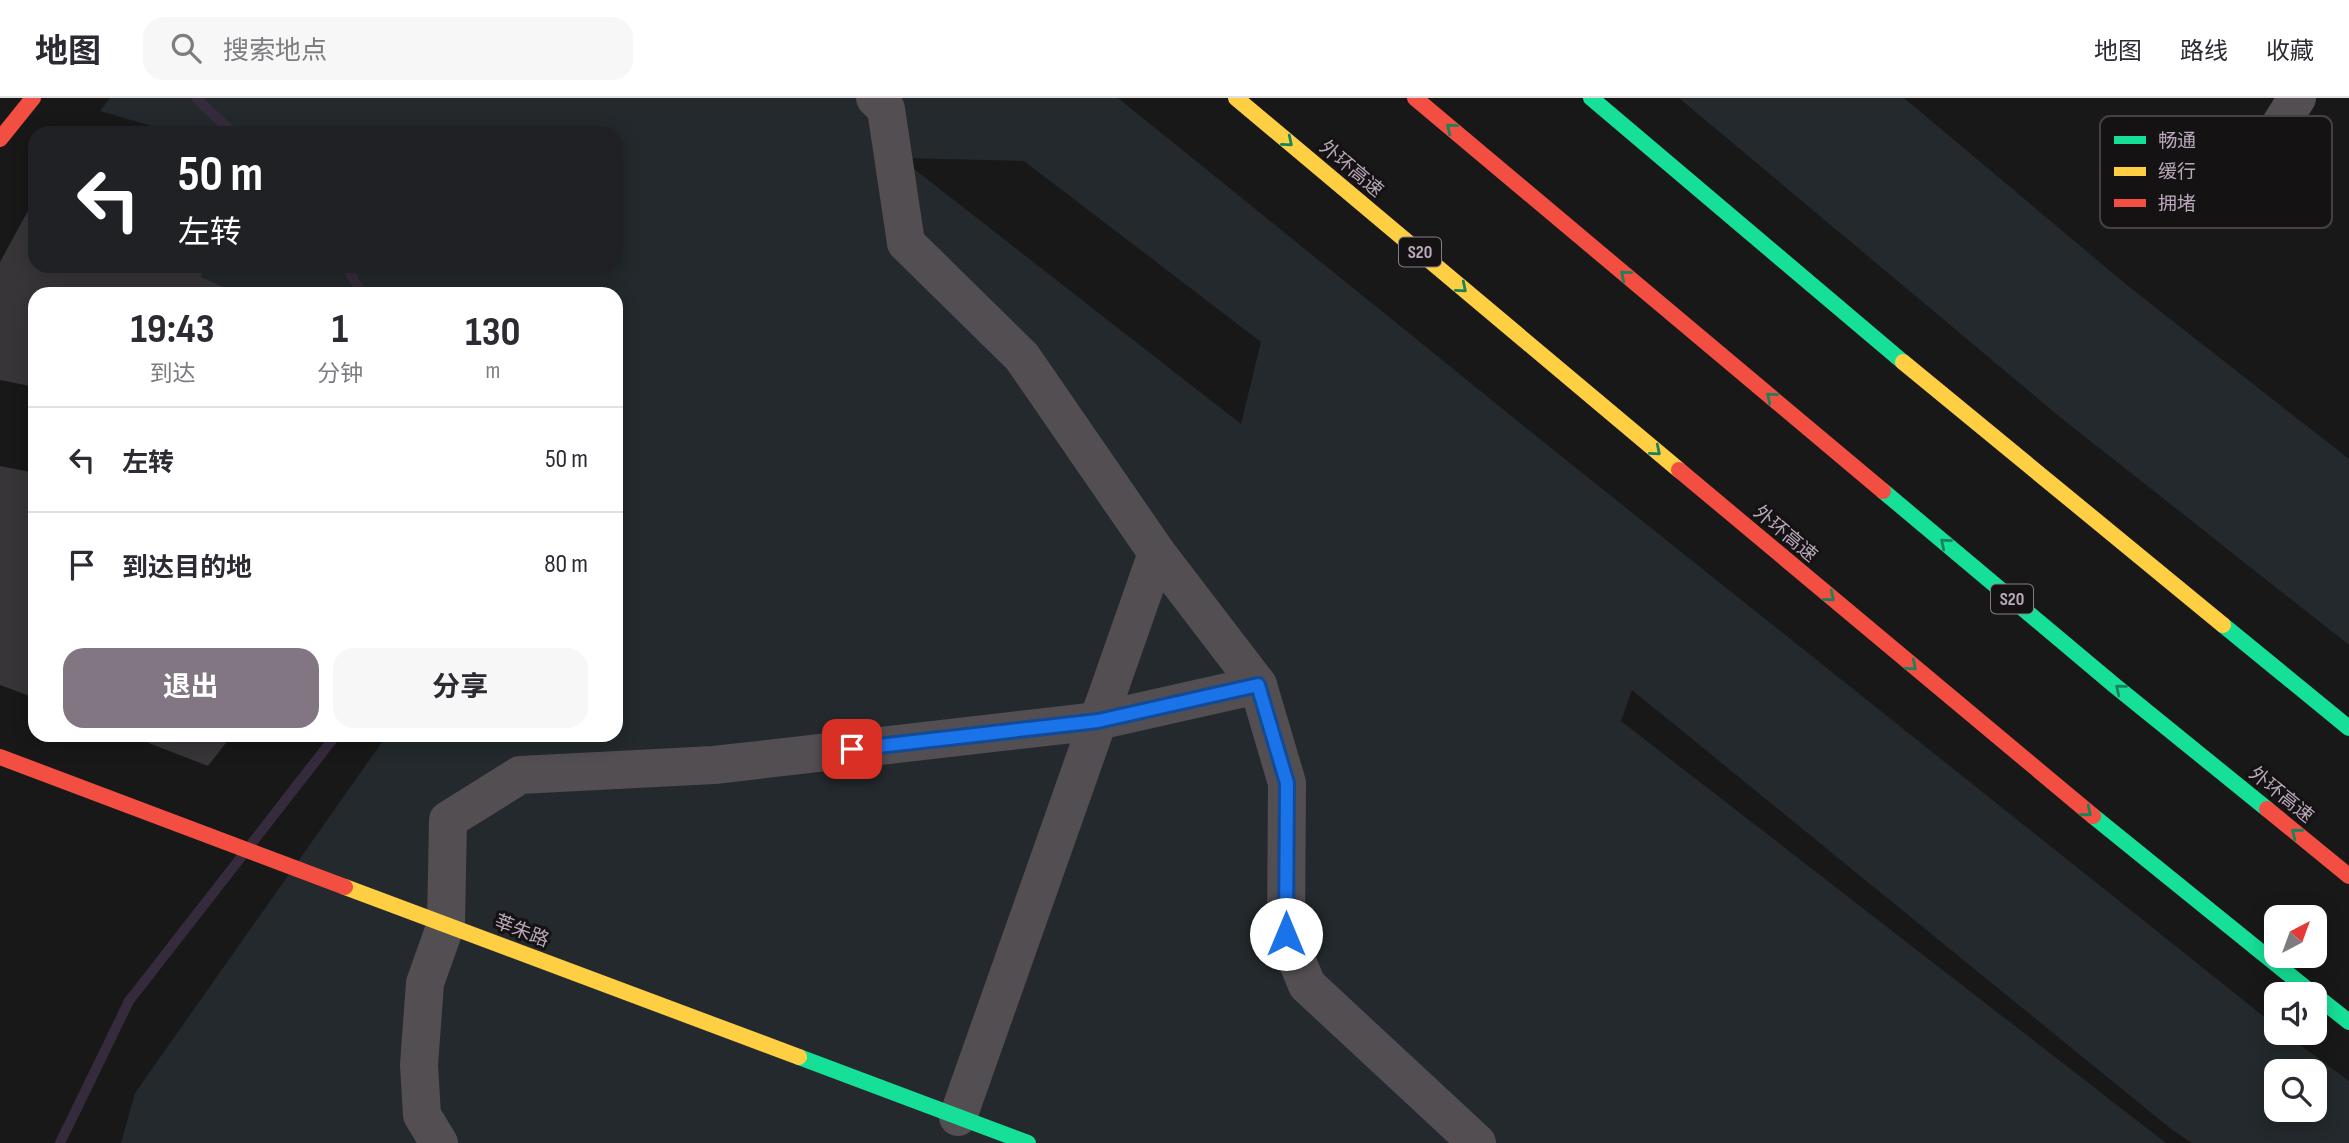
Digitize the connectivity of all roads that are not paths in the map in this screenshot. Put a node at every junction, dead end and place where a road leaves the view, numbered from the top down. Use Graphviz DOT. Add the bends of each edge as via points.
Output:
graph roads {
  1 [pos="33,98"];
  2 [pos="875,98"];
  3 [pos="1236,98"];
  4 [pos="1415,98"];
  5 [pos="1591,98"];
  6 [pos="2297,98"];
  7 [pos="2286,116"];
  8 [pos="0,139"];
  9 [pos="1157,553"];
  10 [pos="1258,685"];
  11 [pos="1098,721"];
  12 [pos="2349,728"];
  13 [pos="0,757"];
  14 [pos="2349,876"];
  15 [pos="446,924"];
  16 [pos="2298,982"];
  17 [pos="2327,1005"];
  18 [pos="2349,1022"];
  19 [pos="958,1117"];
  20 [pos="439,1143"];
  21 [pos="1028,1143"];
  22 [pos="1477,1143"];
  1 -- 8 [label="main road"];
  2 -- 9 [label="street" via="886,109 906,243 1022,357"];
  3 -- 16 [label="main road, 外环高速 / S20, one-way" via="2040,774"];
  14 -- 4 [label="main road, 外环高速 / S20, one-way" via="2114,685"];
  5 -- 12 [label="main road" via="1966,415"];
  6 -- 7 [label="street"];
  9 -- 10 [label="street"];
  9 -- 11 [label="street"];
  10 -- 11 [label="street"];
  10 -- 22 [label="street" via="1287,783 1286,934 1307,985"];
  11 -- 15 [label="street" via="715,765 520,775 448,820"];
  11 -- 19 [label="street"];
  13 -- 15 [label="main road, 莘朱路"];
  15 -- 19 [label="main road, 莘朱路"];
  15 -- 20 [label="street" via="425,983 418,1065 422,1115"];
  17 -- 18 [label="main road, 外环高速 / S20"];
  19 -- 21 [label="main road, 莘朱路"];
}
